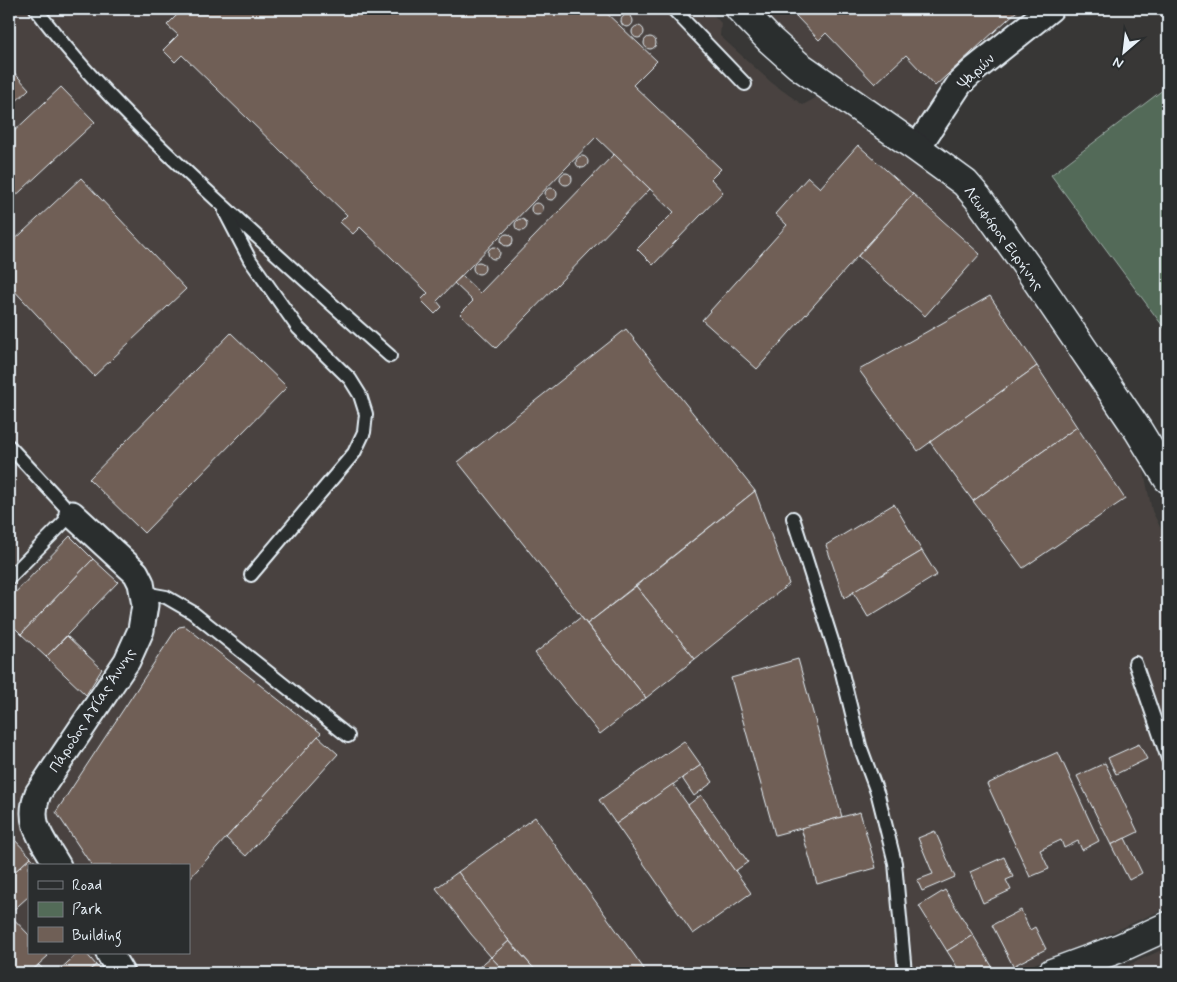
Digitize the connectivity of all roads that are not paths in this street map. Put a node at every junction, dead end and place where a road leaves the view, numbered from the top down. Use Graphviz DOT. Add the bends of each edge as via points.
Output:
graph roads {
  1 [pos="36,9"];
  2 [pos="673,9"];
  3 [pos="740,9"];
  4 [pos="1050,9"];
  5 [pos="745,84"];
  6 [pos="917,148"];
  7 [pos="218,202"];
  8 [pos="390,356"];
  9 [pos="9,446"];
  10 [pos="1168,480"];
  11 [pos="72,514"];
  12 [pos="793,518"];
  13 [pos="251,575"];
  14 [pos="9,578"];
  15 [pos="144,593"];
  16 [pos="1135,663"];
  17 [pos="348,736"];
  18 [pos="1168,759"];
  19 [pos="57,864"];
  20 [pos="1168,926"];
  21 [pos="110,954"];
  22 [pos="121,973"];
  23 [pos="905,973"];
  24 [pos="1052,973"];
  1 -- 7 [label="lane" via="110,98"];
  2 -- 5 [label="lane"];
  3 -- 6 [label="street, Λεωφόρος Ειρήνης" via="798,65"];
  4 -- 6 [label="street, Ψαρών" via="960,83"];
  6 -- 10 [label="street, Λεωφόρος Ειρήνης" via="958,177 978,198 1103,377"];
  7 -- 8 [label="lane"];
  7 -- 13 [label="lane" via="250,260 298,328 350,379 366,414 364,432 354,453"];
  9 -- 11 [label="lane"];
  11 -- 14 [label="lane"];
  11 -- 15 [label="street, Πάροδος Αγίας Άννης" via="136,573"];
  12 -- 23 [label="lane" via="841,669 895,863"];
  15 -- 17 [label="lane" via="166,597 192,612"];
  15 -- 19 [label="street, Πάροδος Αγίας Άννης" via="141,630 127,661 38,793 33,813 38,832"];
  16 -- 18 [label="lane"];
  20 -- 24 [label="street"];
  21 -- 22 [label="street"];
}
